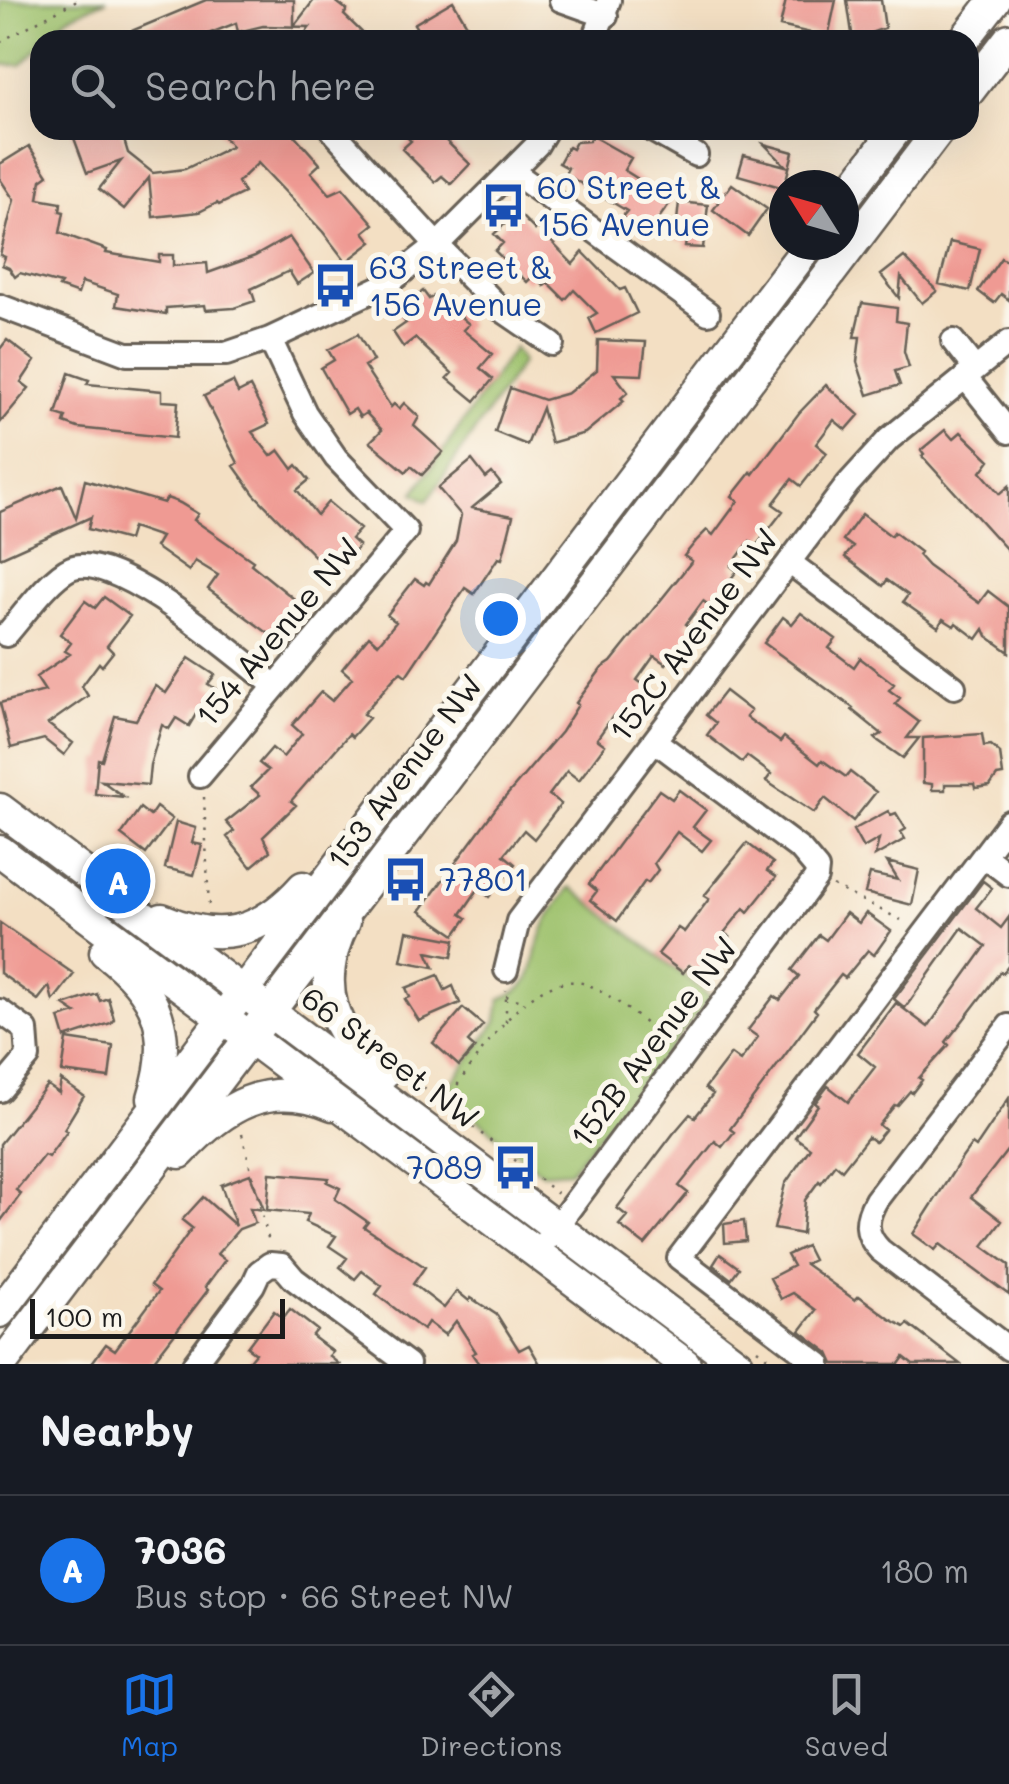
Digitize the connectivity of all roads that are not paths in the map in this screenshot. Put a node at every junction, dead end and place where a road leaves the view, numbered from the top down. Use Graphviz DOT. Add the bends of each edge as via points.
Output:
graph roads {
  1 [pos="561,0"];
  2 [pos="995,0"];
  3 [pos="608,8"];
  4 [pos="972,30"];
  5 [pos="1009,39"];
  6 [pos="979,78"];
  7 [pos="341,140"];
  8 [pos="540,140"];
  9 [pos="670,140"];
  10 [pos="888,140"];
  11 [pos="932,140"];
  12 [pos="696,155"];
  13 [pos="512,172"];
  14 [pos="859,179"];
  15 [pos="436,245"];
  16 [pos="798,260"];
  17 [pos="0,306"];
  18 [pos="708,313"];
  19 [pos="270,339"];
  20 [pos="953,341"];
  21 [pos="1009,342"];
  22 [pos="552,344"];
  23 [pos="970,373"];
  24 [pos="1009,432"];
  25 [pos="789,562"];
  26 [pos="6,635"];
  27 [pos="276,686"];
  28 [pos="954,687"];
  29 [pos="464,700"];
  30 [pos="655,741"];
  31 [pos="200,776"];
  32 [pos="0,810"];
  33 [pos="1009,822"];
  34 [pos="0,851"];
  35 [pos="984,856"];
  36 [pos="0,865"];
  37 [pos="1009,874"];
  38 [pos="359,891"];
  39 [pos="127,904"];
  40 [pos="506,970"];
  41 [pos="243,992"];
  42 [pos="268,1010"];
  43 [pos="0,1011"];
  44 [pos="223,1018"];
  45 [pos="1009,1026"];
  46 [pos="248,1037"];
  47 [pos="0,1090"];
  48 [pos="350,1113"];
  49 [pos="133,1136"];
  50 [pos="441,1140"];
  51 [pos="556,1226"];
  52 [pos="537,1252"];
  53 [pos="44,1308"];
  54 [pos="0,1312"];
  55 [pos="1009,1349"];
  56 [pos="2,1364"];
  57 [pos="194,1364"];
  58 [pos="408,1364"];
  59 [pos="685,1364"];
  60 [pos="738,1364"];
  61 [pos="819,1364"];
  1 -- 3 [label="street"];
  2 -- 4 [label="main road"];
  5 -- 6 [label="main road"];
  7 -- 15 [label="street"];
  8 -- 13 [label="street"];
  9 -- 12 [label="street"];
  10 -- 14 [label="main road"];
  11 -- 38 [label="main road, 153 Avenue NW"];
  13 -- 15 [label="street"];
  13 -- 18 [label="street"];
  15 -- 19 [label="street" via="387,284"];
  15 -- 22 [label="street" via="502,310"];
  16 -- 29 [label="main road, 153 Avenue NW"];
  17 -- 19 [label="street" via="127,354 226,354"];
  19 -- 27 [label="street, 154 Avenue NW" via="304,414 336,458 406,530"];
  20 -- 23 [label="street"];
  21 -- 23 [label="street, 152C Avenue NW"];
  23 -- 24 [label="street"];
  23 -- 25 [label="street, 152C Avenue NW" via="868,461"];
  25 -- 28 [label="street"];
  25 -- 30 [label="street, 152C Avenue NW"];
  26 -- 27 [label="street" via="60,574 86,566 158,596"];
  27 -- 31 [label="street, 154 Avenue NW"];
  29 -- 39 [label="main road" via="385,778 275,916 211,934"];
  29 -- 41 [label="main road, 153 Avenue NW"];
  30 -- 40 [label="street, 152C Avenue NW" via="518,921"];
  30 -- 51 [label="street, 152B Avenue NW" via="800,850 816,873"];
  32 -- 39 [label="main road, 66 Street NW"];
  33 -- 35 [label="street"];
  34 -- 44 [label="main road, 66 Street NW"];
  35 -- 37 [label="street"];
  35 -- 61 [label="street" via="679,1258"];
  36 -- 49 [label="main road" via="126,968 148,995 162,1027 162,1068"];
  38 -- 42 [label="main road, 153 Avenue NW"];
  38 -- 50 [label="main road" via="335,941 329,1003 359,1056"];
  39 -- 41 [label="main road, 66 Street NW"];
  41 -- 42 [label="main road, 66 Street NW"];
  41 -- 44 [label="main road, 153 Avenue NW"];
  42 -- 46 [label="main road, 153 Avenue NW"];
  42 -- 50 [label="main road, 66 Street NW"];
  43 -- 47 [label="street" via="26,1030 28,1056"];
  44 -- 46 [label="main road, 66 Street NW"];
  44 -- 49 [label="main road, 153 Avenue NW"];
  45 -- 55 [label="street" via="868,1218 868,1234 890,1259"];
  46 -- 48 [label="main road, 66 Street NW"];
  46 -- 53 [label="main road, 153 Avenue NW"];
  48 -- 52 [label="main road, 66 Street NW"];
  48 -- 53 [label="main road" via="316,1098 281,1095 231,1107 181,1152 87,1273"];
  49 -- 54 [label="main road, 153 Avenue NW"];
  50 -- 51 [label="main road, 66 Street NW"];
  51 -- 52 [label="street, 152B Avenue NW"];
  51 -- 60 [label="main road, 66 Street NW"];
  52 -- 59 [label="main road, 66 Street NW"];
  53 -- 56 [label="main road, 153 Avenue NW"];
  57 -- 58 [label="street" via="270,1264 282,1265"];
}
